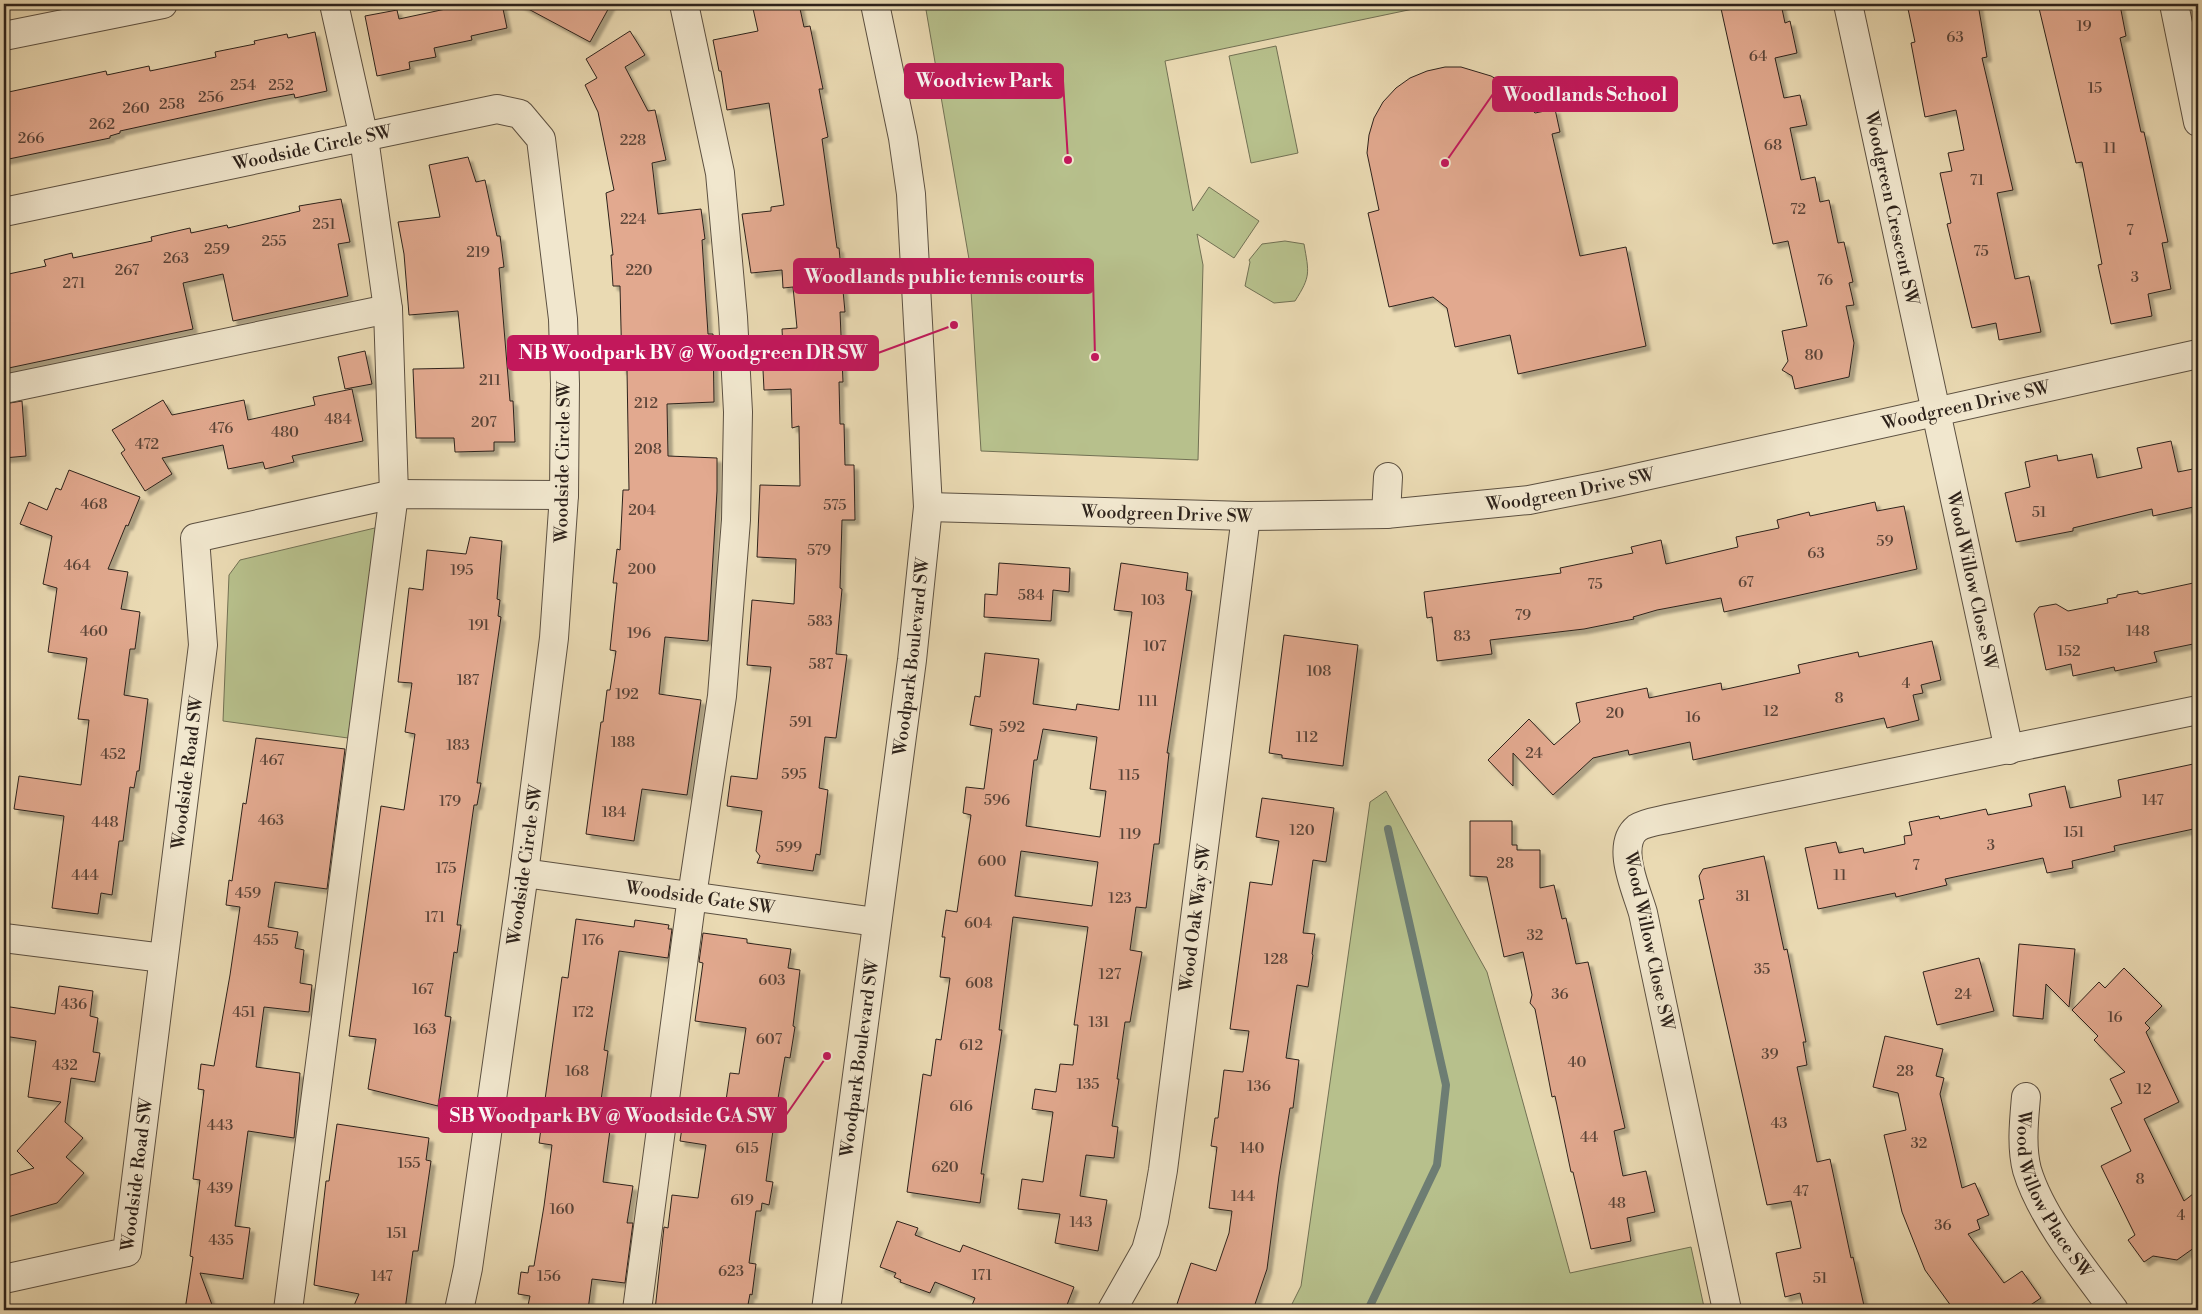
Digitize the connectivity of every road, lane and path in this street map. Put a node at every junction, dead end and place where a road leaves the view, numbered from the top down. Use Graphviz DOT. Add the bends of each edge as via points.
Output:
graph roads {
  1 [pos="163,4"];
  2 [pos="334,4"];
  3 [pos="684,4"];
  4 [pos="875,4"];
  5 [pos="1848,4"];
  6 [pos="2174,4"];
  7 [pos="4,36"];
  8 [pos="2198,122"];
  9 [pos="364,138"];
  10 [pos="4,212"];
  11 [pos="388,309"];
  12 [pos="2198,354"];
  13 [pos="4,389"];
  14 [pos="1935,412"];
  15 [pos="1388,477"];
  16 [pos="394,494"];
  17 [pos="564,495"];
  18 [pos="928,507"];
  19 [pos="1386,514"];
  20 [pos="1246,516"];
  21 [pos="2198,710"];
  22 [pos="2008,750"];
  23 [pos="524,873"];
  24 [pos="692,896"];
  25 [pos="876,922"];
  26 [pos="4,938"];
  27 [pos="163,958"];
  28 [pos="2026,1097"];
  29 [pos="4,1279"];
  30 [pos="288,1310"];
  31 [pos="459,1310"];
  32 [pos="637,1310"];
  33 [pos="826,1310"];
  34 [pos="1112,1310"];
  35 [pos="1727,1310"];
  36 [pos="2114,1310"];
  1 -- 7 [label="street"];
  2 -- 9 [label="street"];
  3 -- 24 [label="street" via="720,174 738,412 736,520 722,696"];
  4 -- 18 [label="street, Woodpark Boulevard SW" via="911,194"];
  5 -- 14 [label="street, Woodgreen Crescent SW"];
  6 -- 8 [label="street"];
  9 -- 10 [label="street, Woodside Circle SW"];
  9 -- 11 [label="street"];
  9 -- 17 [label="street, Woodside Circle SW" via="497,109 520,114 541,139 563,319"];
  11 -- 13 [label="street"];
  11 -- 16 [label="street"];
  12 -- 14 [label="street, Woodgreen Drive SW"];
  14 -- 19 [label="street, Woodgreen Drive SW" via="1529,500"];
  14 -- 22 [label="street, Wood Willow Close SW"];
  15 -- 19 [label="street"];
  16 -- 17 [label="street, Woodside Road SW"];
  16 -- 27 [label="street, Woodside Road SW" via="195,538 203,644"];
  16 -- 30 [label="street"];
  17 -- 23 [label="street, Woodside Circle SW" via="554,638"];
  18 -- 20 [label="street, Woodgreen Drive SW"];
  18 -- 25 [label="street, Woodpark Boulevard SW" via="912,660"];
  19 -- 20 [label="street, Woodgreen Drive SW"];
  20 -- 34 [label="street, Wood Oak Way SW" via="1163,1170 1146,1250"];
  21 -- 22 [label="street, Wood Willow Close SW"];
  22 -- 35 [label="street, Wood Willow Close SW" via="1667,819 1638,828 1629,839 1626,855 1643,913"];
  23 -- 24 [label="street, Woodside Gate SW"];
  23 -- 31 [label="street, Woodside Circle SW" via="468,1268"];
  24 -- 25 [label="street, Woodside Gate SW"];
  24 -- 32 [label="street"];
  25 -- 33 [label="street, Woodpark Boulevard SW"];
  26 -- 27 [label="street"];
  27 -- 29 [label="street, Woodside Road SW" via="127,1252"];
  28 -- 36 [label="street, Wood Willow Place SW" via="2023,1136 2027,1169 2039,1199"];
}
